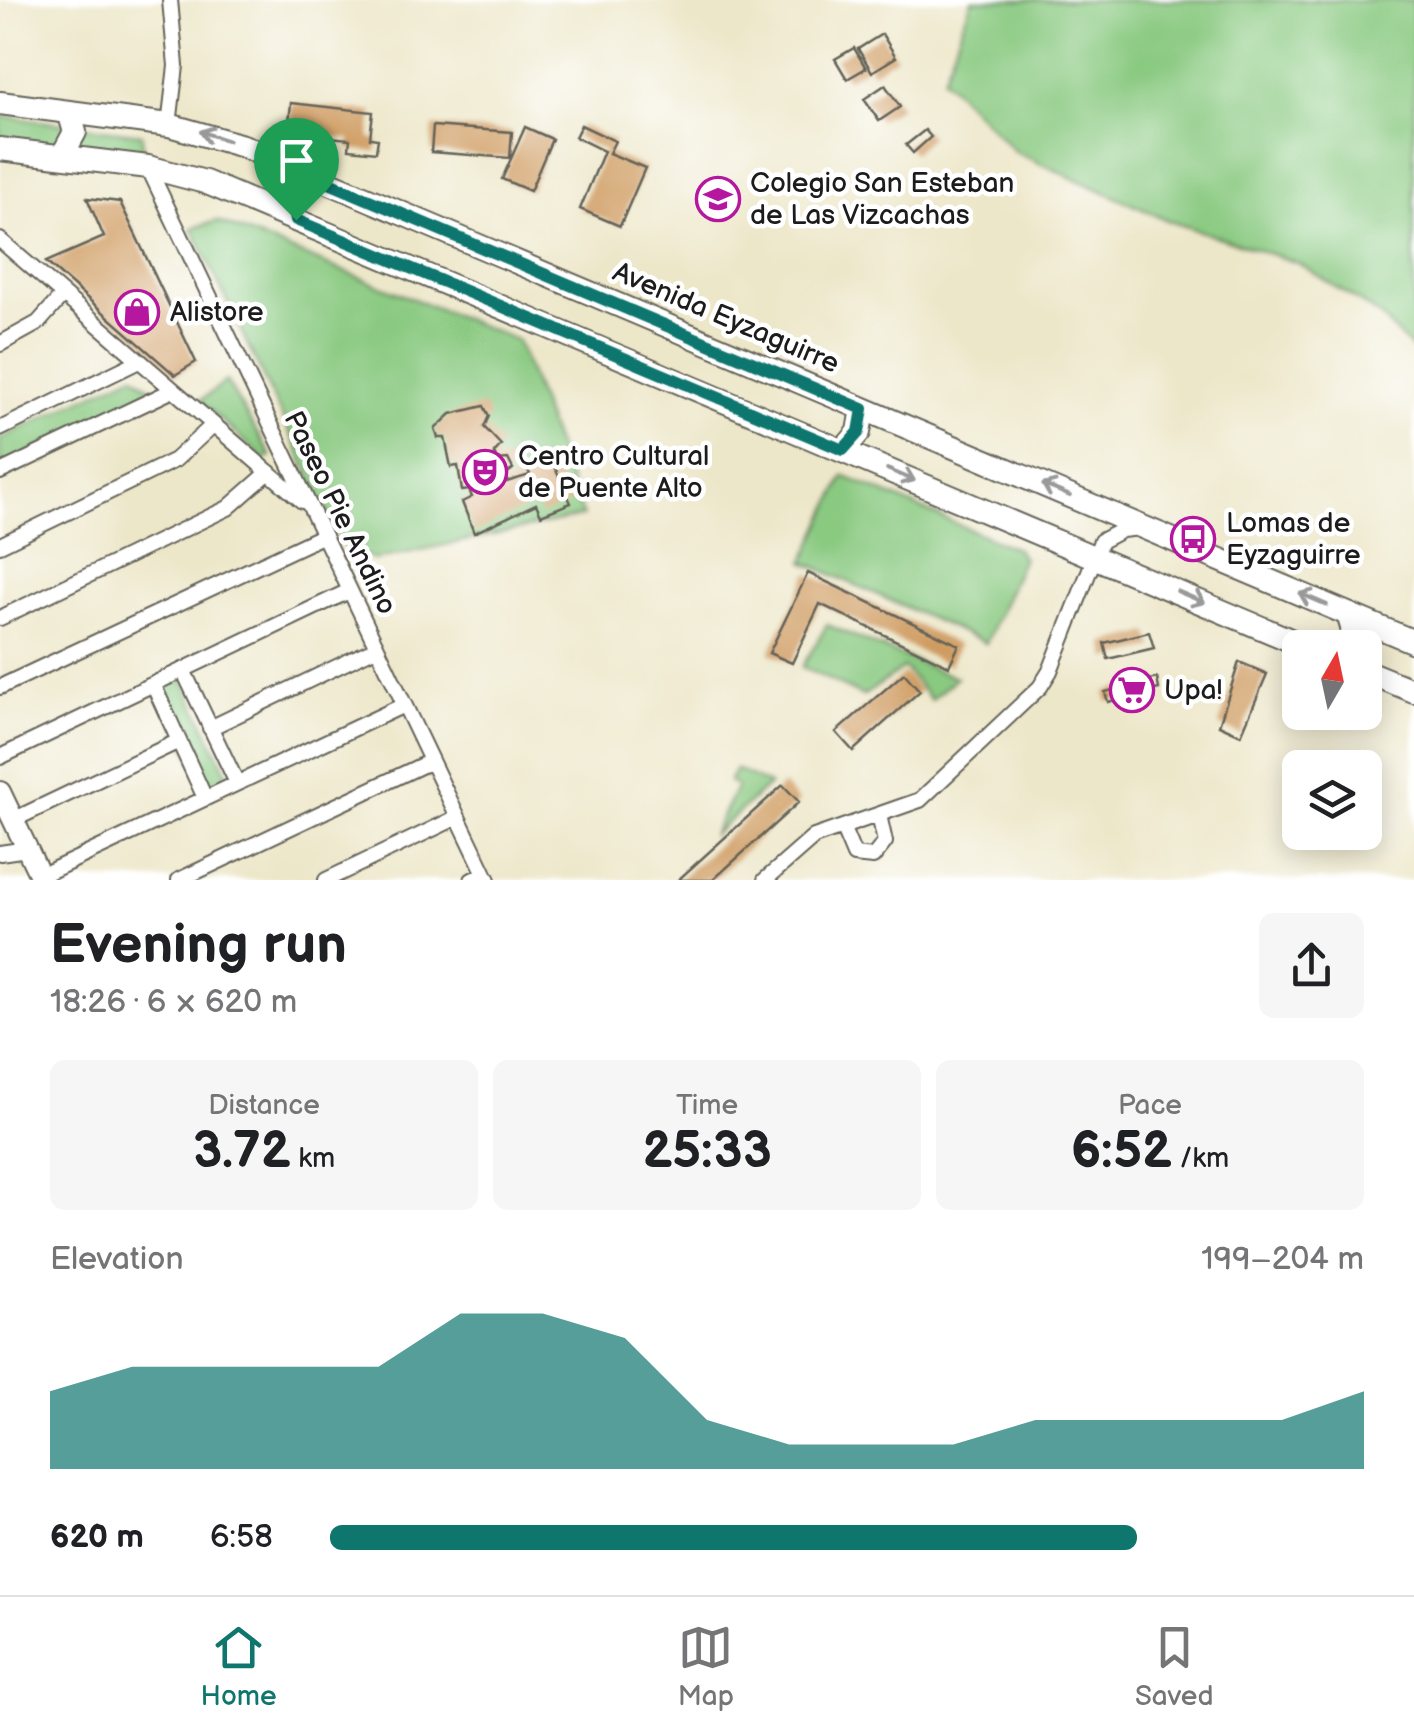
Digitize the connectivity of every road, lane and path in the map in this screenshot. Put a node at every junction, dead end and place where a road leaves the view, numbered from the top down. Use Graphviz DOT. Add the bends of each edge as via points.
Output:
graph roads {
  1 [pos="170,0"];
  2 [pos="0,104"];
  3 [pos="69,112"];
  4 [pos="168,124"];
  5 [pos="0,148"];
  6 [pos="62,156"];
  7 [pos="148,167"];
  8 [pos="322,180"];
  9 [pos="296,220"];
  10 [pos="6,245"];
  11 [pos="0,262"];
  12 [pos="63,295"];
  13 [pos="0,344"];
  14 [pos="140,361"];
  15 [pos="173,390"];
  16 [pos="863,409"];
  17 [pos="214,425"];
  18 [pos="0,429"];
  19 [pos="843,450"];
  20 [pos="0,472"];
  21 [pos="268,472"];
  22 [pos="308,507"];
  23 [pos="1146,528"];
  24 [pos="322,536"];
  25 [pos="0,545"];
  26 [pos="1092,555"];
  27 [pos="1130,572"];
  28 [pos="349,591"];
  29 [pos="1080,594"];
  30 [pos="1348,614"];
  31 [pos="0,618"];
  32 [pos="1352,630"];
  33 [pos="1282,637"];
  34 [pos="1414,642"];
  35 [pos="376,648"];
  36 [pos="183,670"];
  37 [pos="1382,678"];
  38 [pos="153,684"];
  39 [pos="0,687"];
  40 [pos="1414,691"];
  41 [pos="404,705"];
  42 [pos="210,728"];
  43 [pos="179,742"];
  44 [pos="0,757"];
  45 [pos="431,761"];
  46 [pos="237,783"];
  47 [pos="0,792"];
  48 [pos="205,798"];
  49 [pos="879,815"];
  50 [pos="458,817"];
  51 [pos="14,820"];
  52 [pos="843,829"];
  53 [pos="28,850"];
  54 [pos="0,852"];
  55 [pos="41,878"];
  56 [pos="482,878"];
  57 [pos="179,880"];
  58 [pos="326,880"];
  59 [pos="765,880"];
  1 -- 4 [label="street" via="176,66"];
  2 -- 3 [label="main road, Avenida Eyzaguirre"];
  3 -- 4 [label="main road, Avenida Eyzaguirre"];
  3 -- 6 [label="main road" via="75,132"];
  8 -- 4 [label="main road, Avenida Eyzaguirre, one-way"];
  5 -- 6 [label="main road"];
  6 -- 7 [label="main road"];
  7 -- 9 [label="main road" via="205,182"];
  7 -- 22 [label="street, Paseo Pie Andino"];
  8 -- 9 [label="main road" via="297,196"];
  8 -- 16 [label="main road, Avenida Eyzaguirre"];
  9 -- 19 [label="main road"];
  10 -- 11 [label="street"];
  10 -- 12 [label="street"];
  12 -- 13 [label="street" via="38,323"];
  12 -- 14 [label="street"];
  14 -- 15 [label="street"];
  14 -- 18 [label="street"];
  15 -- 17 [label="street"];
  15 -- 20 [label="street"];
  16 -- 19 [label="main road" via="859,432"];
  23 -- 16 [label="main road, Avenida Eyzaguirre, one-way"];
  17 -- 21 [label="street"];
  17 -- 25 [label="street" via="175,460"];
  19 -- 26 [label="main road, one-way"];
  21 -- 22 [label="street"];
  21 -- 31 [label="street" via="228,508"];
  22 -- 24 [label="street, Paseo Pie Andino"];
  23 -- 26 [label="street" via="1108,536"];
  30 -- 23 [label="main road, Avenida Eyzaguirre, one-way"];
  24 -- 28 [label="street, Paseo Pie Andino"];
  24 -- 39 [label="street"];
  26 -- 27 [label="main road"];
  26 -- 29 [label="street"];
  27 -- 29 [label="street" via="1101,576"];
  27 -- 33 [label="main road, one-way"];
  28 -- 35 [label="street, Paseo Pie Andino"];
  28 -- 36 [label="street"];
  29 -- 49 [label="street" via="1040,687 931,792"];
  30 -- 32 [label="main road"];
  30 -- 34 [label="main road, Avenida Eyzaguirre"];
  35 -- 41 [label="street, Paseo Pie Andino"];
  35 -- 42 [label="street"];
  36 -- 38 [label="street"];
  36 -- 42 [label="street"];
  37 -- 40 [label="main road"];
  38 -- 43 [label="street"];
  38 -- 44 [label="street"];
  41 -- 45 [label="street, Paseo Pie Andino"];
  41 -- 46 [label="street"];
  42 -- 46 [label="street"];
  43 -- 48 [label="street"];
  43 -- 51 [label="street"];
  45 -- 50 [label="street, Paseo Pie Andino"];
  45 -- 57 [label="street"];
  46 -- 48 [label="street"];
  47 -- 51 [label="street"];
  48 -- 55 [label="street"];
  49 -- 52 [label="street"];
  49 -- 52 [label="street" via="884,842 872,857 854,855"];
  50 -- 56 [label="street, Paseo Pie Andino"];
  50 -- 58 [label="street"];
  51 -- 53 [label="street"];
  52 -- 59 [label="street" via="814,837"];
  53 -- 54 [label="street"];
  53 -- 55 [label="street"];
}
